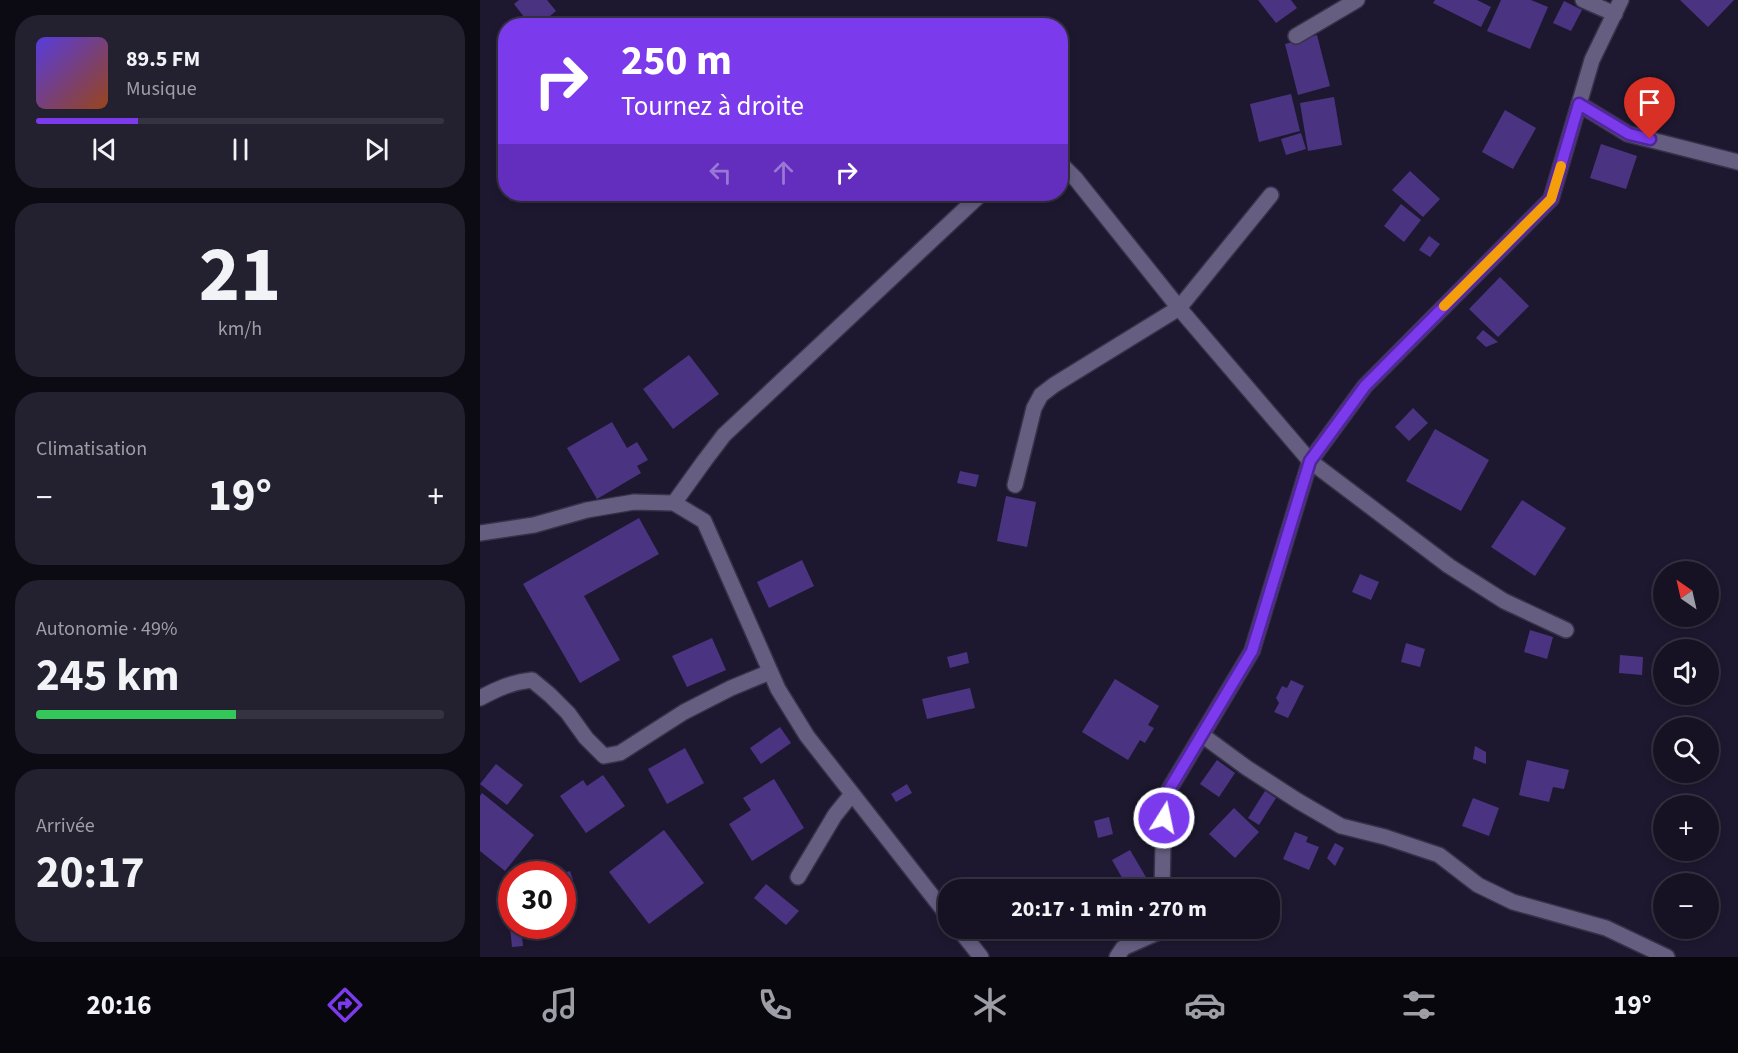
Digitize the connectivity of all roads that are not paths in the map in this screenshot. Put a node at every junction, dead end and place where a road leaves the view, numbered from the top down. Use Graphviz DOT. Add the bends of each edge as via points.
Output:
graph roads {
  1 [pos="1357,0"];
  2 [pos="1583,0"];
  3 [pos="1618,7"];
  4 [pos="1296,36"];
  5 [pos="1579,104"];
  6 [pos="1738,162"];
  7 [pos="1068,172"];
  8 [pos="1271,195"];
  9 [pos="974,201"];
  10 [pos="1179,308"];
  11 [pos="1310,461"];
  12 [pos="1015,485"];
  13 [pos="674,503"];
  14 [pos="480,533"];
  15 [pos="1566,630"];
  16 [pos="770,672"];
  17 [pos="480,698"];
  18 [pos="1202,735"];
  19 [pos="852,795"];
  20 [pos="798,877"];
  21 [pos="1162,879"];
  22 [pos="938,903"];
  23 [pos="967,939"];
  24 [pos="1143,939"];
  25 [pos="981,957"];
  26 [pos="1117,957"];
  27 [pos="1667,957"];
  1 -- 4 [label="street"];
  2 -- 3 [label="street"];
  3 -- 5 [label="street" via="1592,60"];
  5 -- 6 [label="street" via="1629,134"];
  5 -- 11 [label="street" via="1551,199 1365,386"];
  7 -- 10 [label="street"];
  8 -- 10 [label="street"];
  9 -- 13 [label="street" via="724,435"];
  10 -- 11 [label="street"];
  10 -- 12 [label="street" via="1041,395 1034,408"];
  11 -- 15 [label="street" via="1449,566 1504,601"];
  11 -- 18 [label="street" via="1252,651"];
  13 -- 14 [label="street" via="634,502"];
  13 -- 16 [label="street" via="704,522"];
  16 -- 17 [label="street" via="684,712 620,753 604,756 568,713 532,680 498,688"];
  16 -- 19 [label="street" via="807,736"];
  18 -- 21 [label="street" via="1164,798"];
  18 -- 27 [label="street" via="1341,826 1439,855 1478,885 1513,902 1606,928"];
  19 -- 20 [label="street" via="835,815"];
  19 -- 22 [label="street"];
  23 -- 25 [label="street"];
  24 -- 26 [label="street" via="1123,948"];
}
